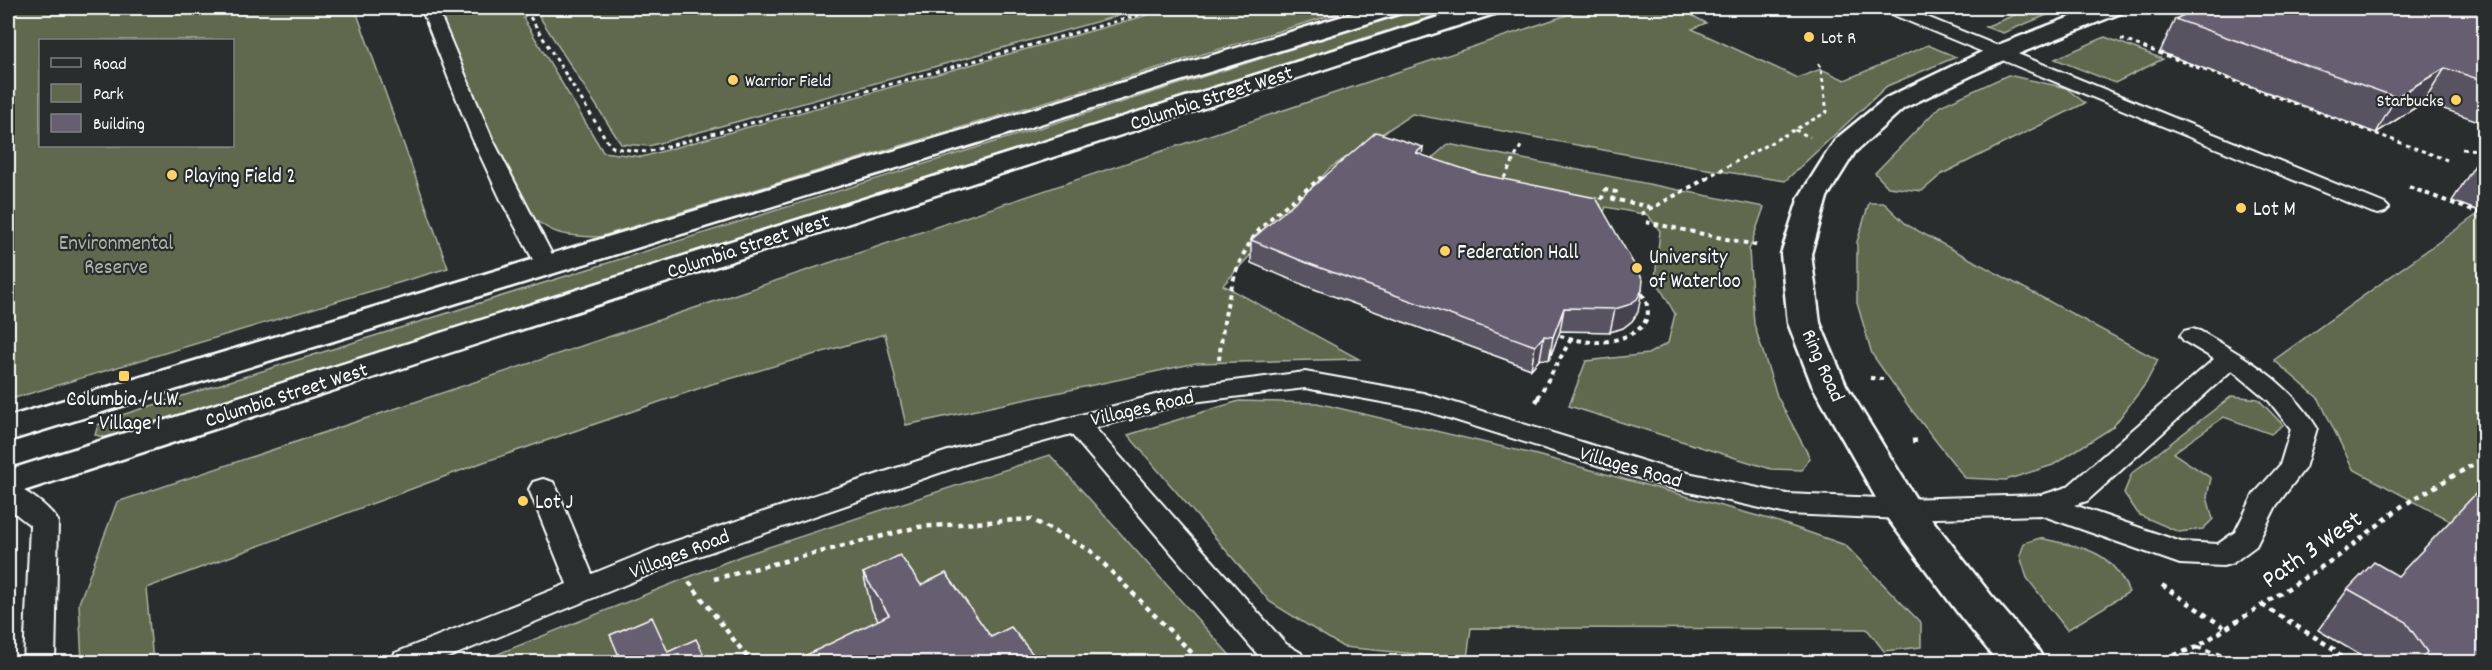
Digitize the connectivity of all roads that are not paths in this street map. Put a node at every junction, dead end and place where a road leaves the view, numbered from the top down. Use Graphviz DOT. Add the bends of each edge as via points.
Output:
graph roads {
  1 [pos="429,8"];
  2 [pos="1393,8"];
  3 [pos="1489,8"];
  4 [pos="1892,8"];
  5 [pos="2113,22"];
  6 [pos="1999,53"];
  7 [pos="2378,208"];
  8 [pos="546,264"];
  9 [pos="2192,336"];
  10 [pos="2230,358"];
  11 [pos="1076,423"];
  12 [pos="8,429"];
  13 [pos="8,483"];
  14 [pos="543,489"];
  15 [pos="8,494"];
  16 [pos="2043,505"];
  17 [pos="1902,509"];
  18 [pos="584,590"];
  19 [pos="40,663"];
  20 [pos="406,663"];
  21 [pos="1290,663"];
  22 [pos="2023,663"];
  1 -- 8 [label="lane" via="464,100 522,225"];
  2 -- 8 [label="main road, Columbia Street West"];
  3 -- 13 [label="main road, Columbia Street West"];
  4 -- 6 [label="lane"];
  5 -- 6 [label="main road, Ring Road"];
  6 -- 7 [label="lane"];
  6 -- 17 [label="main road, Ring Road" via="1894,103 1847,144 1813,197 1796,254 1804,323 1829,385"];
  8 -- 12 [label="main road, Columbia Street West"];
  9 -- 10 [label="lane"];
  10 -- 16 [label="lane" via="2077,495"];
  10 -- 16 [label="lane" via="2278,395 2304,428 2292,468 2264,501 2246,539 2223,555 2180,553"];
  11 -- 17 [label="lane, Villages Road" via="1185,395 1305,380 1423,401 1667,478 1787,504"];
  11 -- 18 [label="lane, Villages Road" via="966,454 668,555"];
  11 -- 21 [label="lane" via="1275,653"];
  14 -- 18 [label="lane"];
  15 -- 19 [label="lane" via="44,521"];
  16 -- 17 [label="lane, Villages Road"];
  17 -- 22 [label="main road, Ring Road"];
  18 -- 20 [label="lane, Villages Road"];
}
